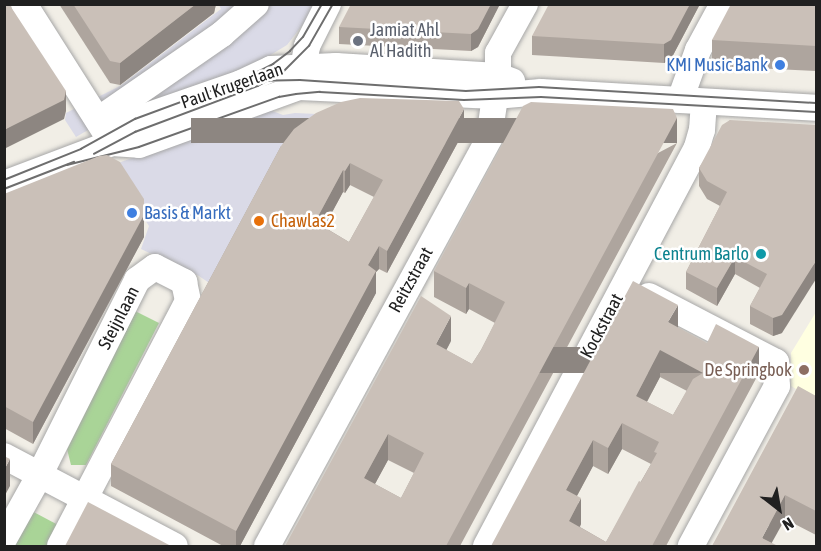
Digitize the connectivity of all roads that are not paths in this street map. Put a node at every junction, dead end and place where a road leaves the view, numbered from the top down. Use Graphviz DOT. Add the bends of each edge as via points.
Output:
graph roads {
  1 [pos="24,4"];
  2 [pos="256,4"];
  3 [pos="328,4"];
  4 [pos="525,4"];
  5 [pos="723,4"];
  6 [pos="301,76"];
  7 [pos="497,86"];
  8 [pos="692,101"];
  9 [pos="816,108"];
  10 [pos="98,120"];
  11 [pos="112,143"];
  12 [pos="4,184"];
  13 [pos="624,283"];
  14 [pos="4,456"];
  15 [pos="39,476"];
  16 [pos="83,498"];
  17 [pos="4,539"];
  18 [pos="60,546"];
  19 [pos="175,546"];
  20 [pos="267,546"];
  21 [pos="486,546"];
  22 [pos="691,546"];
  1 -- 10 [label="street"];
  2 -- 10 [label="street" via="222,34"];
  3 -- 6 [label="street" via="307,46"];
  4 -- 7 [label="street, Reitzstraat" via="498,53"];
  5 -- 8 [label="street, Kockstraat" via="698,50"];
  6 -- 7 [label="street, Paul Krugerlaan"];
  6 -- 11 [label="street, Paul Krugerlaan" via="271,69 132,121"];
  7 -- 8 [label="street, Paul Krugerlaan"];
  7 -- 20 [label="street, Reitzstraat" via="489,138"];
  8 -- 9 [label="street, Paul Krugerlaan"];
  8 -- 13 [label="street, Kockstraat" via="702,130 697,147"];
  10 -- 11 [label="street"];
  11 -- 12 [label="street, Paul Krugerlaan"];
  13 -- 21 [label="street, Kockstraat"];
  13 -- 22 [label="street" via="776,362 777,386"];
  14 -- 15 [label="street"];
  15 -- 16 [label="street"];
  15 -- 16 [label="street, Steijnlaan" via="137,280 155,267 184,282 188,300"];
  15 -- 17 [label="street, Steijnlaan"];
  16 -- 18 [label="street, Steijnlaan"];
  16 -- 19 [label="street"];
}
